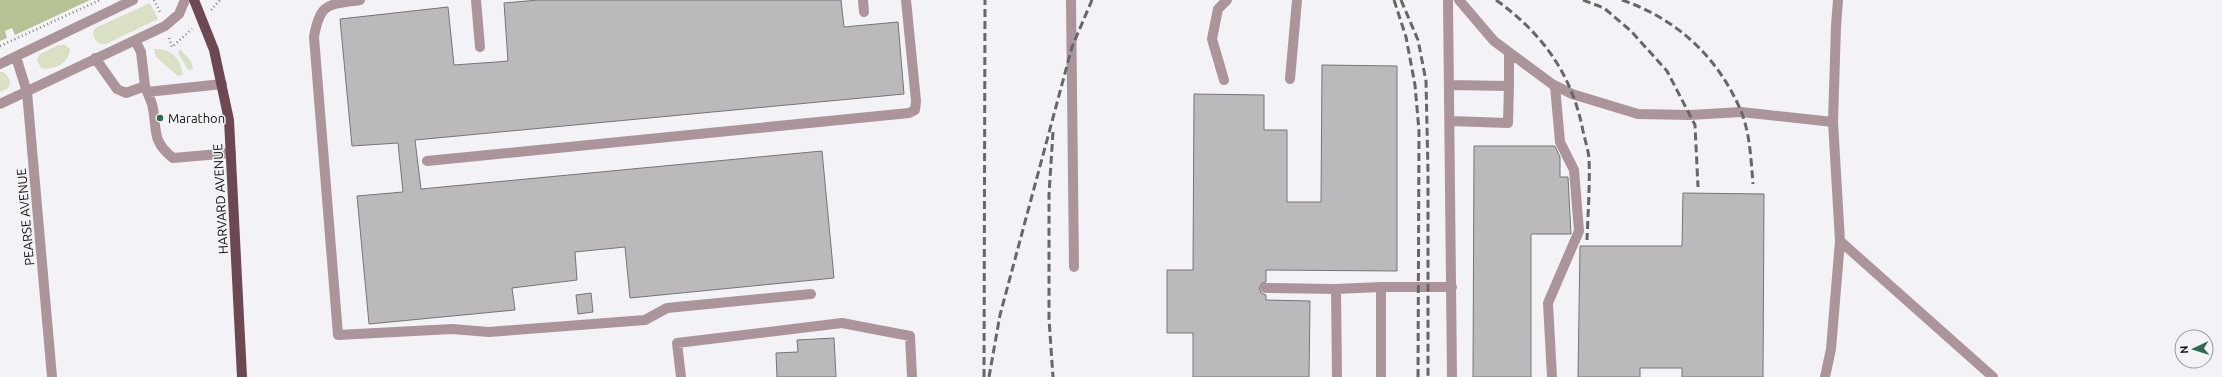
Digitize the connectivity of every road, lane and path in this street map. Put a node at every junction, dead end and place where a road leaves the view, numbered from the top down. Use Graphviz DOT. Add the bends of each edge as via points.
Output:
graph roads {
  1 [pos="100,0"];
  2 [pos="133,0"];
  3 [pos="154,0"];
  4 [pos="185,0"];
  5 [pos="194,0"];
  6 [pos="360,0"];
  7 [pos="476,0"];
  8 [pos="863,0"];
  9 [pos="906,0"];
  10 [pos="1071,0"];
  11 [pos="1227,0"];
  12 [pos="1297,0"];
  13 [pos="1448,0"];
  14 [pos="1460,0"];
  15 [pos="1838,0"];
  16 [pos="864,12"];
  17 [pos="162,15"];
  18 [pos="135,40"];
  19 [pos="0,46"];
  20 [pos="480,47"];
  21 [pos="1509,52"];
  22 [pos="16,57"];
  23 [pos="95,58"];
  24 [pos="0,64"];
  25 [pos="1290,79"];
  26 [pos="1224,80"];
  27 [pos="222,84"];
  28 [pos="1449,85"];
  29 [pos="1509,86"];
  30 [pos="1555,86"];
  31 [pos="146,89"];
  32 [pos="27,92"];
  33 [pos="0,104"];
  34 [pos="1450,121"];
  35 [pos="1833,122"];
  36 [pos="231,153"];
  37 [pos="427,161"];
  38 [pos="1840,241"];
  39 [pos="1074,267"];
  40 [pos="1452,287"];
  41 [pos="1266,288"];
  42 [pos="1381,288"];
  43 [pos="1336,289"];
  44 [pos="811,294"];
  45 [pos="52,377"];
  46 [pos="242,377"];
  47 [pos="681,377"];
  48 [pos="912,377"];
  49 [pos="1337,377"];
  50 [pos="1381,377"];
  51 [pos="1452,377"];
  52 [pos="1552,377"];
  53 [pos="1825,377"];
  54 [pos="1993,377"];
  1 -- 19 [label="path"];
  2 -- 22 [label="street"];
  3 -- 17 [label="path"];
  4 -- 18 [label="street" via="179,14 165,26"];
  5 -- 27 [label="main road, HARVARD AVENUE" via="214,50"];
  6 -- 44 [label="street" via="329,5 317,18 314,37 338,335 452,329 489,332 645,320 667,308"];
  7 -- 20 [label="street"];
  8 -- 16 [label="street"];
  9 -- 37 [label="street" via="916,101 915,110 909,113"];
  10 -- 39 [label="street"];
  11 -- 26 [label="street" via="1218,8 1212,39"];
  12 -- 25 [label="street"];
  13 -- 28 [label="street"];
  14 -- 21 [label="street" via="1494,41"];
  15 -- 35 [label="street"];
  18 -- 23 [label="street"];
  18 -- 31 [label="street" via="141,52"];
  21 -- 29 [label="street"];
  21 -- 30 [label="street"];
  22 -- 24 [label="street"];
  22 -- 32 [label="street, PEARSE AVENUE"];
  23 -- 31 [label="street" via="117,89 126,93"];
  23 -- 32 [label="street"];
  27 -- 31 [label="street"];
  27 -- 36 [label="main road, HARVARD AVENUE" via="229,120"];
  28 -- 29 [label="street"];
  28 -- 34 [label="street"];
  29 -- 34 [label="street" via="1508,123"];
  30 -- 35 [label="street" via="1572,94 1638,114 1690,115 1741,112"];
  30 -- 52 [label="street" via="1560,142 1574,170 1579,231 1548,303"];
  31 -- 36 [label="street" via="152,104 155,135 164,151 173,158"];
  32 -- 33 [label="street"];
  32 -- 45 [label="street, PEARSE AVENUE"];
  34 -- 40 [label="street"];
  35 -- 38 [label="street"];
  36 -- 46 [label="main road, HARVARD AVENUE"];
  38 -- 53 [label="street" via="1831,349"];
  38 -- 54 [label="street"];
  40 -- 42 [label="street"];
  40 -- 51 [label="street"];
  41 -- 43 [label="street"];
  42 -- 43 [label="street"];
  42 -- 50 [label="street"];
  43 -- 49 [label="street"];
  47 -- 48 [label="street" via="677,343 842,323 910,336"];
}
